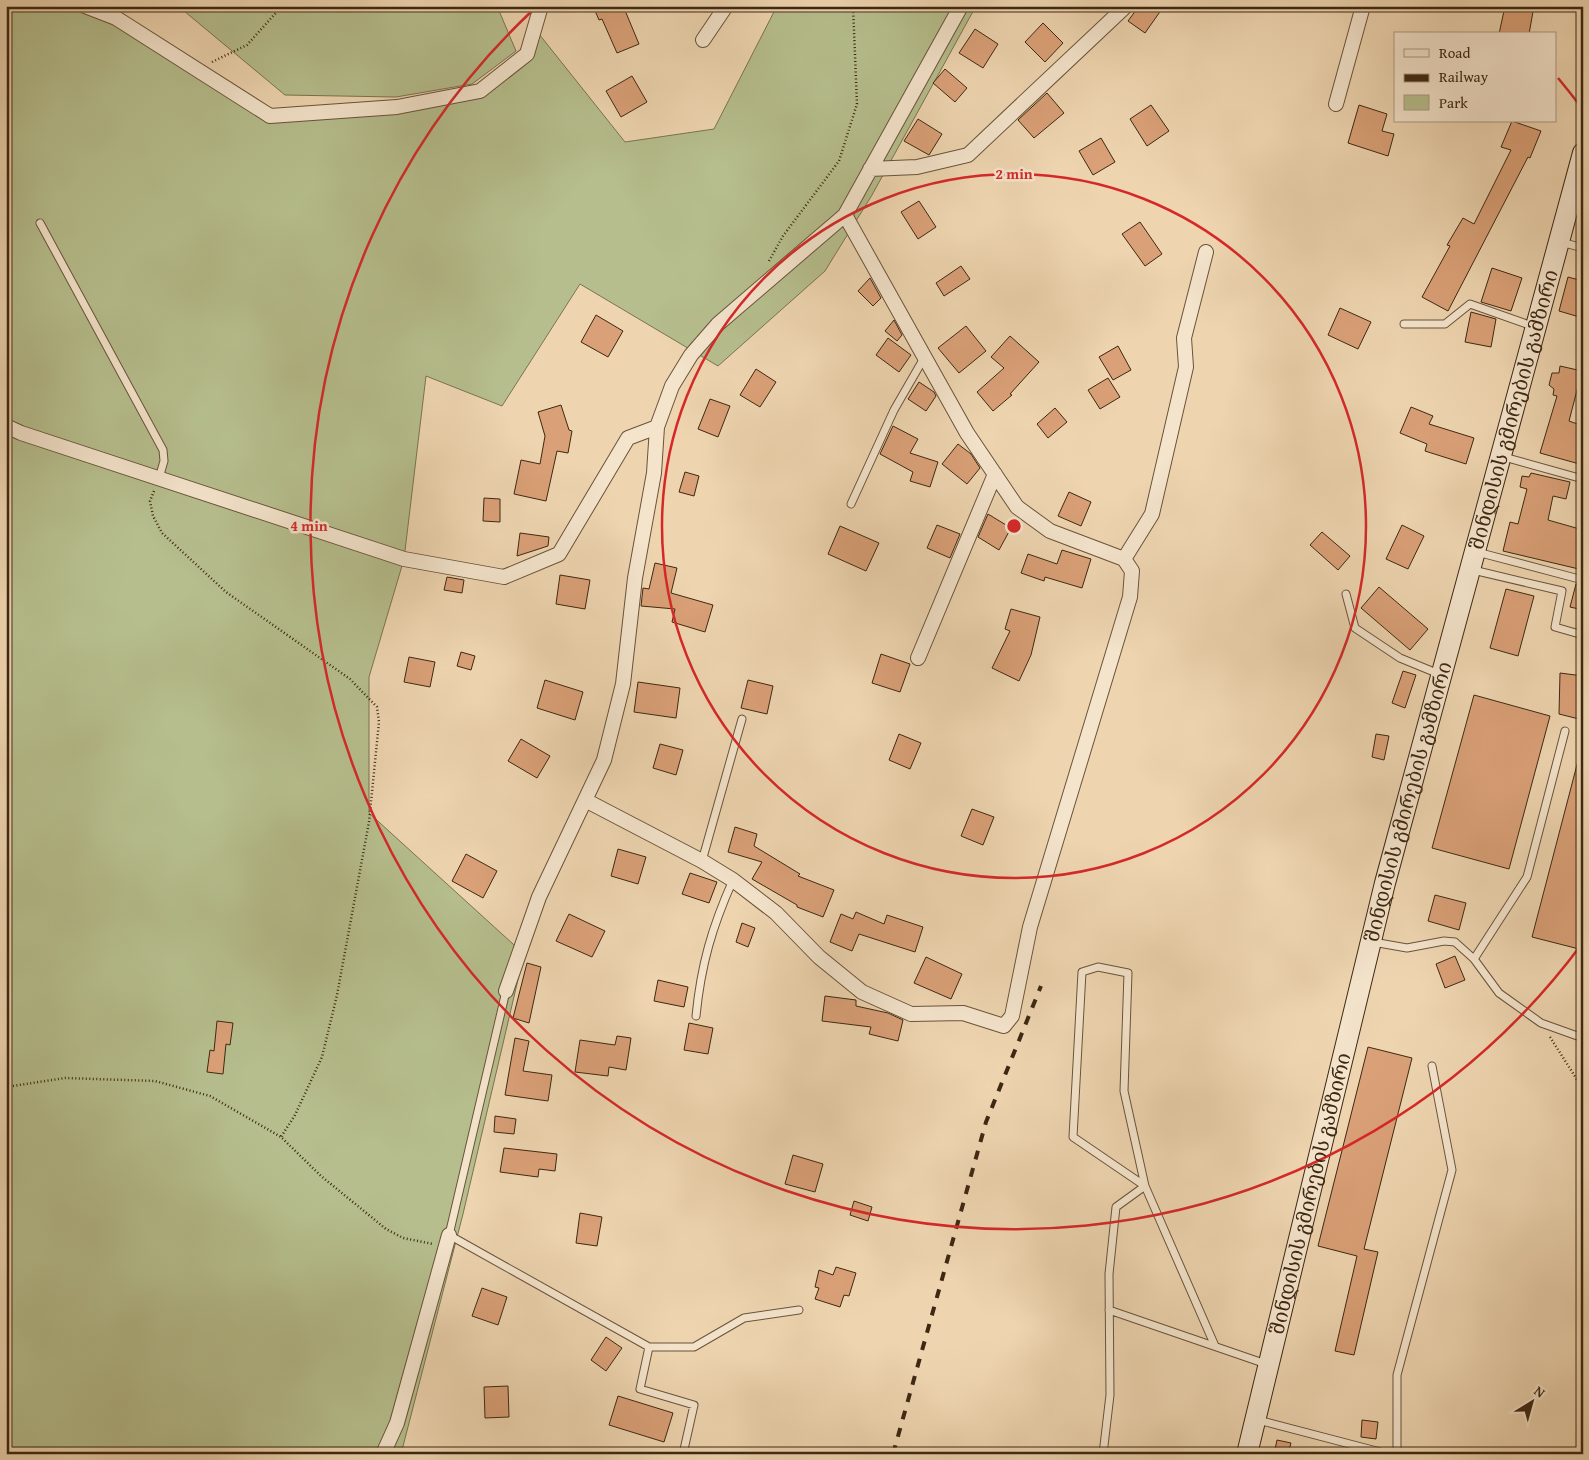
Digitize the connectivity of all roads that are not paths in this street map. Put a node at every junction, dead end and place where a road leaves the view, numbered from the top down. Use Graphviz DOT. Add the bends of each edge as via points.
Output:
graph roads {
  1 [pos="85,6"];
  2 [pos="541,6"];
  3 [pos="726,6"];
  4 [pos="961,6"];
  5 [pos="1126,6"];
  6 [pos="1363,6"];
  7 [pos="703,40"];
  8 [pos="1336,104"];
  9 [pos="1583,153"];
  10 [pos="870,169"];
  11 [pos="845,214"];
  12 [pos="40,223"];
  13 [pos="1559,241"];
  14 [pos="1583,248"];
  15 [pos="1206,252"];
  16 [pos="1404,324"];
  17 [pos="1536,327"];
  18 [pos="925,357"];
  19 [pos="6,426"];
  20 [pos="657,427"];
  21 [pos="1501,456"];
  22 [pos="995,474"];
  23 [pos="159,478"];
  24 [pos="1583,479"];
  25 [pos="851,504"];
  26 [pos="1124,559"];
  27 [pos="1472,560"];
  28 [pos="1583,580"];
  29 [pos="1346,594"];
  30 [pos="1583,635"];
  31 [pos="918,658"];
  32 [pos="1440,675"];
  33 [pos="742,719"];
  34 [pos="1564,730"];
  35 [pos="585,800"];
  36 [pos="702,861"];
  37 [pos="733,880"];
  38 [pos="1371,942"];
  39 [pos="1474,959"];
  40 [pos="506,991"];
  41 [pos="696,1016"];
  42 [pos="1583,1038"];
  43 [pos="1432,1066"];
  44 [pos="1144,1186"];
  45 [pos="447,1241"];
  46 [pos="799,1310"];
  47 [pos="1109,1310"];
  48 [pos="650,1346"];
  49 [pos="1215,1346"];
  50 [pos="1269,1365"];
  51 [pos="1255,1419"];
  52 [pos="383,1454"];
  53 [pos="683,1454"];
  54 [pos="1103,1454"];
  55 [pos="1247,1454"];
  56 [pos="1388,1454"];
  57 [pos="1397,1454"];
  1 -- 2 [label="street" via="116,18 270,116 397,107 480,91 527,54"];
  3 -- 7 [label="street"];
  4 -- 10 [label="street"];
  5 -- 10 [label="street" via="968,155 917,167"];
  6 -- 8 [label="street"];
  9 -- 13 [label="main road, შინდისის გმირების გამზირი"];
  10 -- 11 [label="street"];
  11 -- 18 [label="street"];
  11 -- 20 [label="street" via="718,324 691,355 672,386"];
  12 -- 23 [label="lane" via="163,450 164,461"];
  13 -- 14 [label="lane"];
  13 -- 17 [label="main road, შინდისის გმირების გამზირი"];
  15 -- 26 [label="street" via="1184,338 1186,367 1152,514"];
  16 -- 17 [label="lane" via="1446,324 1470,304"];
  17 -- 21 [label="main road, შინდისის გმირების გამზირი"];
  18 -- 22 [label="street" via="967,433"];
  18 -- 25 [label="lane" via="894,410"];
  19 -- 23 [label="street"];
  20 -- 23 [label="street" via="628,438 559,554 504,578 404,559"];
  20 -- 35 [label="street" via="654,473 635,578 623,684 604,760"];
  21 -- 24 [label="lane"];
  21 -- 27 [label="main road, შინდისის გმირების გამზირი"];
  22 -- 26 [label="street" via="1017,507 1050,530"];
  22 -- 31 [label="street"];
  26 -- 37 [label="street" via="1132,571 1130,597 1030,927 1012,1016 1004,1026 963,1013 911,1014 862,992 819,956 776,913"];
  27 -- 28 [label="lane"];
  27 -- 30 [label="lane" via="1562,592 1555,627"];
  27 -- 32 [label="main road, შინდისის გმირების გამზირი"];
  29 -- 32 [label="lane" via="1355,628 1400,658"];
  32 -- 38 [label="main road, შინდისის გმირების გამზირი"];
  33 -- 36 [label="lane"];
  34 -- 39 [label="lane" via="1527,876"];
  35 -- 36 [label="street"];
  35 -- 40 [label="street" via="539,897"];
  36 -- 37 [label="street"];
  37 -- 41 [label="lane" via="714,922 700,979"];
  38 -- 39 [label="lane" via="1407,948 1455,942"];
  38 -- 50 [label="main road, შინდისის გმირების გამზირი"];
  39 -- 42 [label="lane" via="1499,993 1541,1023"];
  40 -- 45 [label="lane"];
  43 -- 57 [label="lane" via="1452,1170 1397,1375"];
  44 -- 44 [label="lane" via="1124,1091 1128,973 1098,967 1082,972 1073,1137"];
  44 -- 47 [label="lane" via="1116,1207 1108,1274"];
  44 -- 49 [label="lane"];
  45 -- 48 [label="lane"];
  45 -- 52 [label="street" via="397,1423"];
  46 -- 48 [label="lane" via="744,1318 694,1347"];
  47 -- 49 [label="lane"];
  47 -- 54 [label="lane" via="1110,1395"];
  48 -- 53 [label="lane" via="640,1389 694,1405"];
  49 -- 50 [label="lane"];
  50 -- 51 [label="main road, შინდისის გმირების გამზირი"];
  51 -- 55 [label="main road, შინდისის გმირების გამზირი"];
  51 -- 56 [label="lane"];
}
